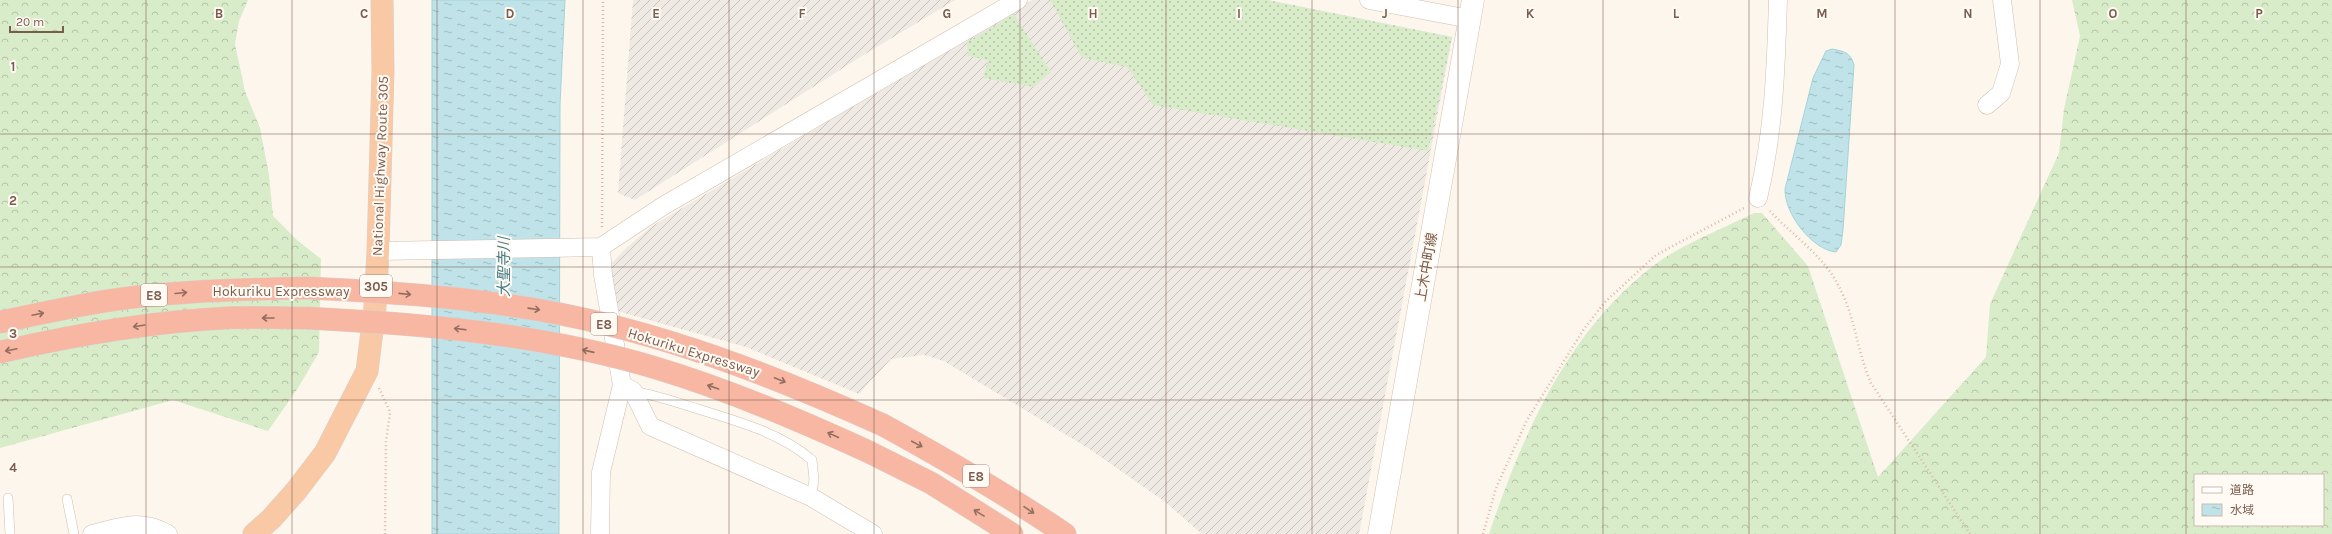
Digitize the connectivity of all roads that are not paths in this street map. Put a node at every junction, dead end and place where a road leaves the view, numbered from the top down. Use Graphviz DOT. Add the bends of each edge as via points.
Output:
graph roads {
  1 [pos="382,0"];
  2 [pos="1018,0"];
  3 [pos="1368,0"];
  4 [pos="1778,0"];
  5 [pos="2002,0"];
  6 [pos="1472,9"];
  7 [pos="1987,105"];
  8 [pos="1758,198"];
  9 [pos="602,247"];
  10 [pos="387,251"];
  11 [pos="0,322"];
  12 [pos="0,352"];
  13 [pos="627,388"];
  14 [pos="811,497"];
  15 [pos="8,498"];
  16 [pos="66,499"];
  17 [pos="10,534"];
  18 [pos="74,534"];
  19 [pos="92,534"];
  20 [pos="168,534"];
  21 [pos="254,534"];
  22 [pos="600,534"];
  23 [pos="873,534"];
  24 [pos="1012,534"];
  25 [pos="1065,534"];
  26 [pos="1378,534"];
  1 -- 10 [label="highway, National Highway Route 305 / 305"];
  2 -- 9 [label="street" via="663,206"];
  3 -- 6 [label="street"];
  4 -- 8 [label="street" via="1771,140"];
  5 -- 7 [label="street" via="2010,64 2001,93"];
  6 -- 26 [label="main road, 上木中町線"];
  9 -- 10 [label="street"];
  9 -- 13 [label="street" via="603,275"];
  10 -- 21 [label="highway, National Highway Route 305 / 305" via="375,307 367,371 321,459 270,520"];
  11 -- 25 [label="highway, Hokuriku Expressway / E8, one-way, bridge" via="69,307 143,296 228,289 310,288 400,293 540,310 667,341 738,363 810,392 882,425 1002,492"];
  24 -- 12 [label="highway, Hokuriku Expressway / E8, one-way, bridge" via="931,483 797,418 655,368 525,338 396,322 226,318 150,324"];
  13 -- 14 [label="street" via="650,426"];
  13 -- 14 [label="lane" via="746,424 800,449 812,460 814,480"];
  13 -- 22 [label="street" via="601,472"];
  14 -- 23 [label="street"];
  15 -- 17 [label="lane"];
  16 -- 18 [label="lane"];
  19 -- 20 [label="street" via="135,524 155,527"];
}
